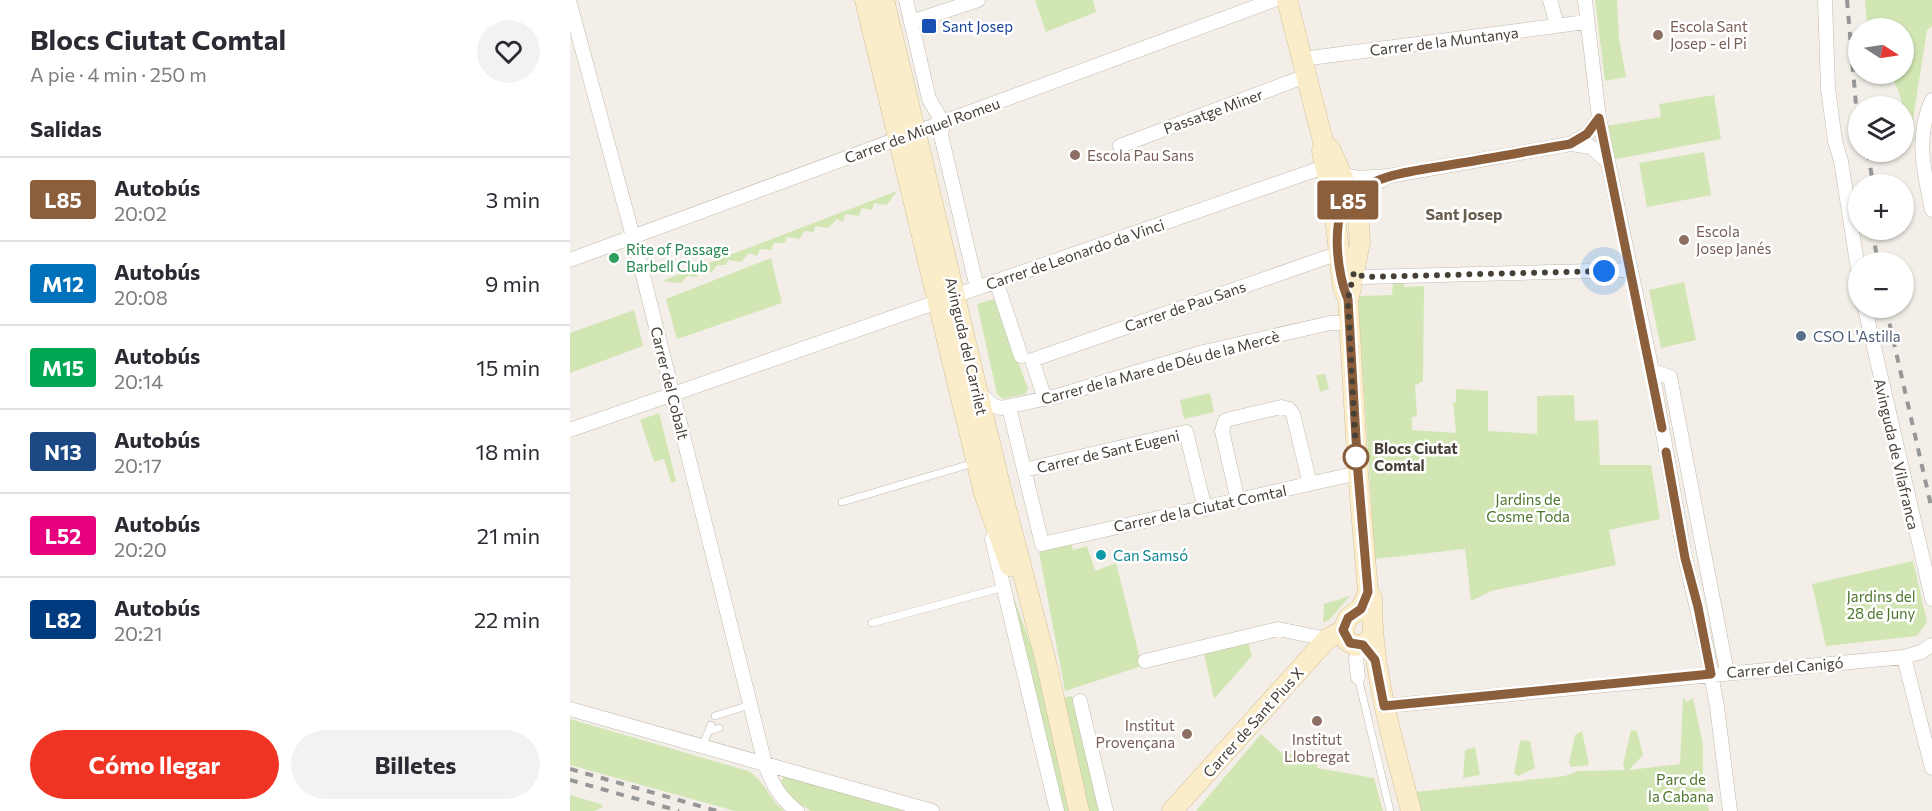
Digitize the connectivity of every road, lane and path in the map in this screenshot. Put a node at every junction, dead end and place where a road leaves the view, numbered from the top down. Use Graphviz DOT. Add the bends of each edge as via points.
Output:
graph roads {
  1 [pos="865,0"];
  2 [pos="884,0"];
  3 [pos="906,0"];
  4 [pos="978,0"];
  5 [pos="1274,0"];
  6 [pos="1287,0"];
  7 [pos="1550,0"];
  8 [pos="1585,0"];
  9 [pos="1825,0"];
  10 [pos="570,4"];
  11 [pos="1555,18"];
  12 [pos="911,22"];
  13 [pos="1586,22"];
  14 [pos="1304,67"];
  15 [pos="1932,100"];
  16 [pos="1599,118"];
  17 [pos="943,123"];
  18 [pos="907,135"];
  19 [pos="1570,144"];
  20 [pos="1120,146"];
  21 [pos="1330,159"];
  22 [pos="1608,162"];
  23 [pos="1389,176"];
  24 [pos="1930,188"];
  25 [pos="1351,196"];
  26 [pos="1932,210"];
  27 [pos="1337,230"];
  28 [pos="633,236"];
  29 [pos="1855,252"];
  30 [pos="570,260"];
  31 [pos="1344,262"];
  32 [pos="1630,270"];
  33 [pos="998,287"];
  34 [pos="977,288"];
  35 [pos="947,299"];
  36 [pos="1867,318"];
  37 [pos="1349,323"];
  38 [pos="1026,358"];
  39 [pos="1652,371"];
  40 [pos="978,390"];
  41 [pos="673,395"];
  42 [pos="1045,399"];
  43 [pos="1009,407"];
  44 [pos="570,430"];
  45 [pos="977,462"];
  46 [pos="1024,470"];
  47 [pos="1358,473"];
  48 [pos="1310,484"];
  49 [pos="984,493"];
  50 [pos="1238,501"];
  51 [pos="842,502"];
  52 [pos="1205,508"];
  53 [pos="1042,544"];
  54 [pos="1004,587"];
  55 [pos="1932,599"];
  56 [pos="872,623"];
  57 [pos="1353,638"];
  58 [pos="1932,645"];
  59 [pos="1904,657"];
  60 [pos="1145,661"];
  61 [pos="1727,672"];
  62 [pos="1711,674"];
  63 [pos="1358,677"];
  64 [pos="1051,691"];
  65 [pos="1080,701"];
  66 [pos="750,705"];
  67 [pos="1384,706"];
  68 [pos="570,709"];
  69 [pos="729,711"];
  70 [pos="712,727"];
  71 [pos="702,747"];
  72 [pos="765,764"];
  73 [pos="1932,768"];
  74 [pos="1186,803"];
  75 [pos="797,811"];
  76 [pos="932,811"];
  77 [pos="1058,811"];
  78 [pos="1079,811"];
  79 [pos="1106,811"];
  80 [pos="1172,811"];
  81 [pos="1390,811"];
  82 [pos="1411,811"];
  83 [pos="1730,811"];
  1 -- 18 [label="main road, Avinguda del Carrilet"];
  2 -- 18 [label="main road, Avinguda del Carrilet"];
  3 -- 12 [label="street, Avinguda del Carrilet"];
  4 -- 12 [label="street"];
  5 -- 17 [label="street, Carrer de Miquel Romeu"];
  6 -- 14 [label="main road"];
  7 -- 11 [label="street"];
  8 -- 13 [label="street"];
  9 -- 29 [label="street" via="1831,111"];
  10 -- 28 [label="street, Carrer del Cobalt"];
  12 -- 17 [label="street, Avinguda del Carrilet" via="929,99"];
  13 -- 14 [label="street, Carrer de la Muntanya"];
  13 -- 16 [label="street"];
  14 -- 20 [label="street, Passatge Miner"];
  14 -- 21 [label="main road"];
  15 -- 24 [label="street" via="1923,124 1921,146"];
  16 -- 19 [label="street" via="1587,134"];
  16 -- 22 [label="street"];
  17 -- 18 [label="street, Carrer de Miquel Romeu"];
  17 -- 34 [label="street, Avinguda del Carrilet" via="941,135"];
  18 -- 28 [label="street, Carrer de Miquel Romeu"];
  18 -- 35 [label="main road, Avinguda del Carrilet"];
  19 -- 22 [label="street" via="1591,147"];
  19 -- 23 [label="street"];
  21 -- 23 [label="street" via="1358,178"];
  21 -- 25 [label="main road"];
  21 -- 27 [label="main road"];
  21 -- 34 [label="street, Carrer de Leonardo da Vinci"];
  22 -- 32 [label="street"];
  23 -- 25 [label="street"];
  24 -- 26 [label="street"];
  25 -- 27 [label="street" via="1339,216"];
  25 -- 31 [label="main road" via="1358,211 1360,242"];
  27 -- 31 [label="main road"];
  28 -- 30 [label="street, Carrer de Miquel Romeu"];
  28 -- 41 [label="street, Carrer del Cobalt"];
  31 -- 32 [label="street" via="1364,277"];
  31 -- 37 [label="main road" via="1343,288 1348,299"];
  31 -- 38 [label="street, Carrer de Pau Sans"];
  32 -- 39 [label="street"];
  33 -- 38 [label="street"];
  34 -- 35 [label="street, Carrer de Leonardo da Vinci"];
  35 -- 40 [label="main road, Avinguda del Carrilet"];
  35 -- 41 [label="street, Carrer de Leonardo da Vinci"];
  35 -- 45 [label="main road, Avinguda del Carrilet"];
  36 -- 55 [label="street, Avinguda de Vilafranca"];
  37 -- 42 [label="street, Carrer de la Mare de Déu de la Mercè" via="1330,323 1204,352"];
  37 -- 47 [label="main road"];
  38 -- 42 [label="street"];
  39 -- 61 [label="street" via="1670,377"];
  39 -- 62 [label="street" via="1683,546"];
  40 -- 43 [label="street" via="997,408"];
  40 -- 64 [label="main road, Avinguda del Carrilet"];
  41 -- 44 [label="street, Carrer de Leonardo da Vinci"];
  41 -- 66 [label="street, Carrer del Cobalt"];
  42 -- 43 [label="street, Carrer de la Mare de Déu de la Mercè"];
  43 -- 46 [label="street, Avinguda del Carrilet"];
  45 -- 49 [label="main road, Avinguda del Carrilet"];
  45 -- 51 [label="lane"];
  46 -- 52 [label="street, Carrer de Sant Eugeni" via="1186,432"];
  46 -- 53 [label="street, Avinguda del Carrilet"];
  47 -- 48 [label="street, Carrer de la Ciutat Comtal"];
  47 -- 57 [label="main road, Carrer de Sant Pius X" via="1368,592"];
  48 -- 50 [label="street, Carrer de la Ciutat Comtal"];
  48 -- 50 [label="street" via="1291,411 1281,407 1240,416 1222,427"];
  49 -- 54 [label="street, Avinguda del Carrilet"];
  49 -- 64 [label="main road, Avinguda del Carrilet"];
  50 -- 52 [label="street, Carrer de la Ciutat Comtal"];
  52 -- 53 [label="street, Carrer de la Ciutat Comtal"];
  54 -- 56 [label="lane"];
  54 -- 77 [label="street, Avinguda del Carrilet"];
  57 -- 60 [label="street" via="1278,629"];
  57 -- 63 [label="street"];
  57 -- 67 [label="main road"];
  57 -- 74 [label="main road, Carrer de Sant Pius X"];
  58 -- 59 [label="street, Carrer del Canigó"];
  59 -- 61 [label="street, Carrer del Canigó"];
  59 -- 73 [label="street"];
  61 -- 62 [label="street, Carrer del Canigó"];
  62 -- 67 [label="street, Carrer del Canigó"];
  62 -- 83 [label="street"];
  63 -- 81 [label="lane"];
  64 -- 78 [label="main road, Avinguda del Carrilet"];
  65 -- 79 [label="street"];
  66 -- 69 [label="lane"];
  66 -- 72 [label="street, Carrer del Cobalt"];
  67 -- 82 [label="main road"];
  68 -- 71 [label="street"];
  69 -- 69 [label="lane" via="717,716"];
  70 -- 71 [label="lane"];
  71 -- 72 [label="street"];
  72 -- 75 [label="street, Carrer del Cobalt" via="782,797"];
  72 -- 76 [label="street"];
  74 -- 80 [label="main road, Carrer de Sant Pius X"];
}
